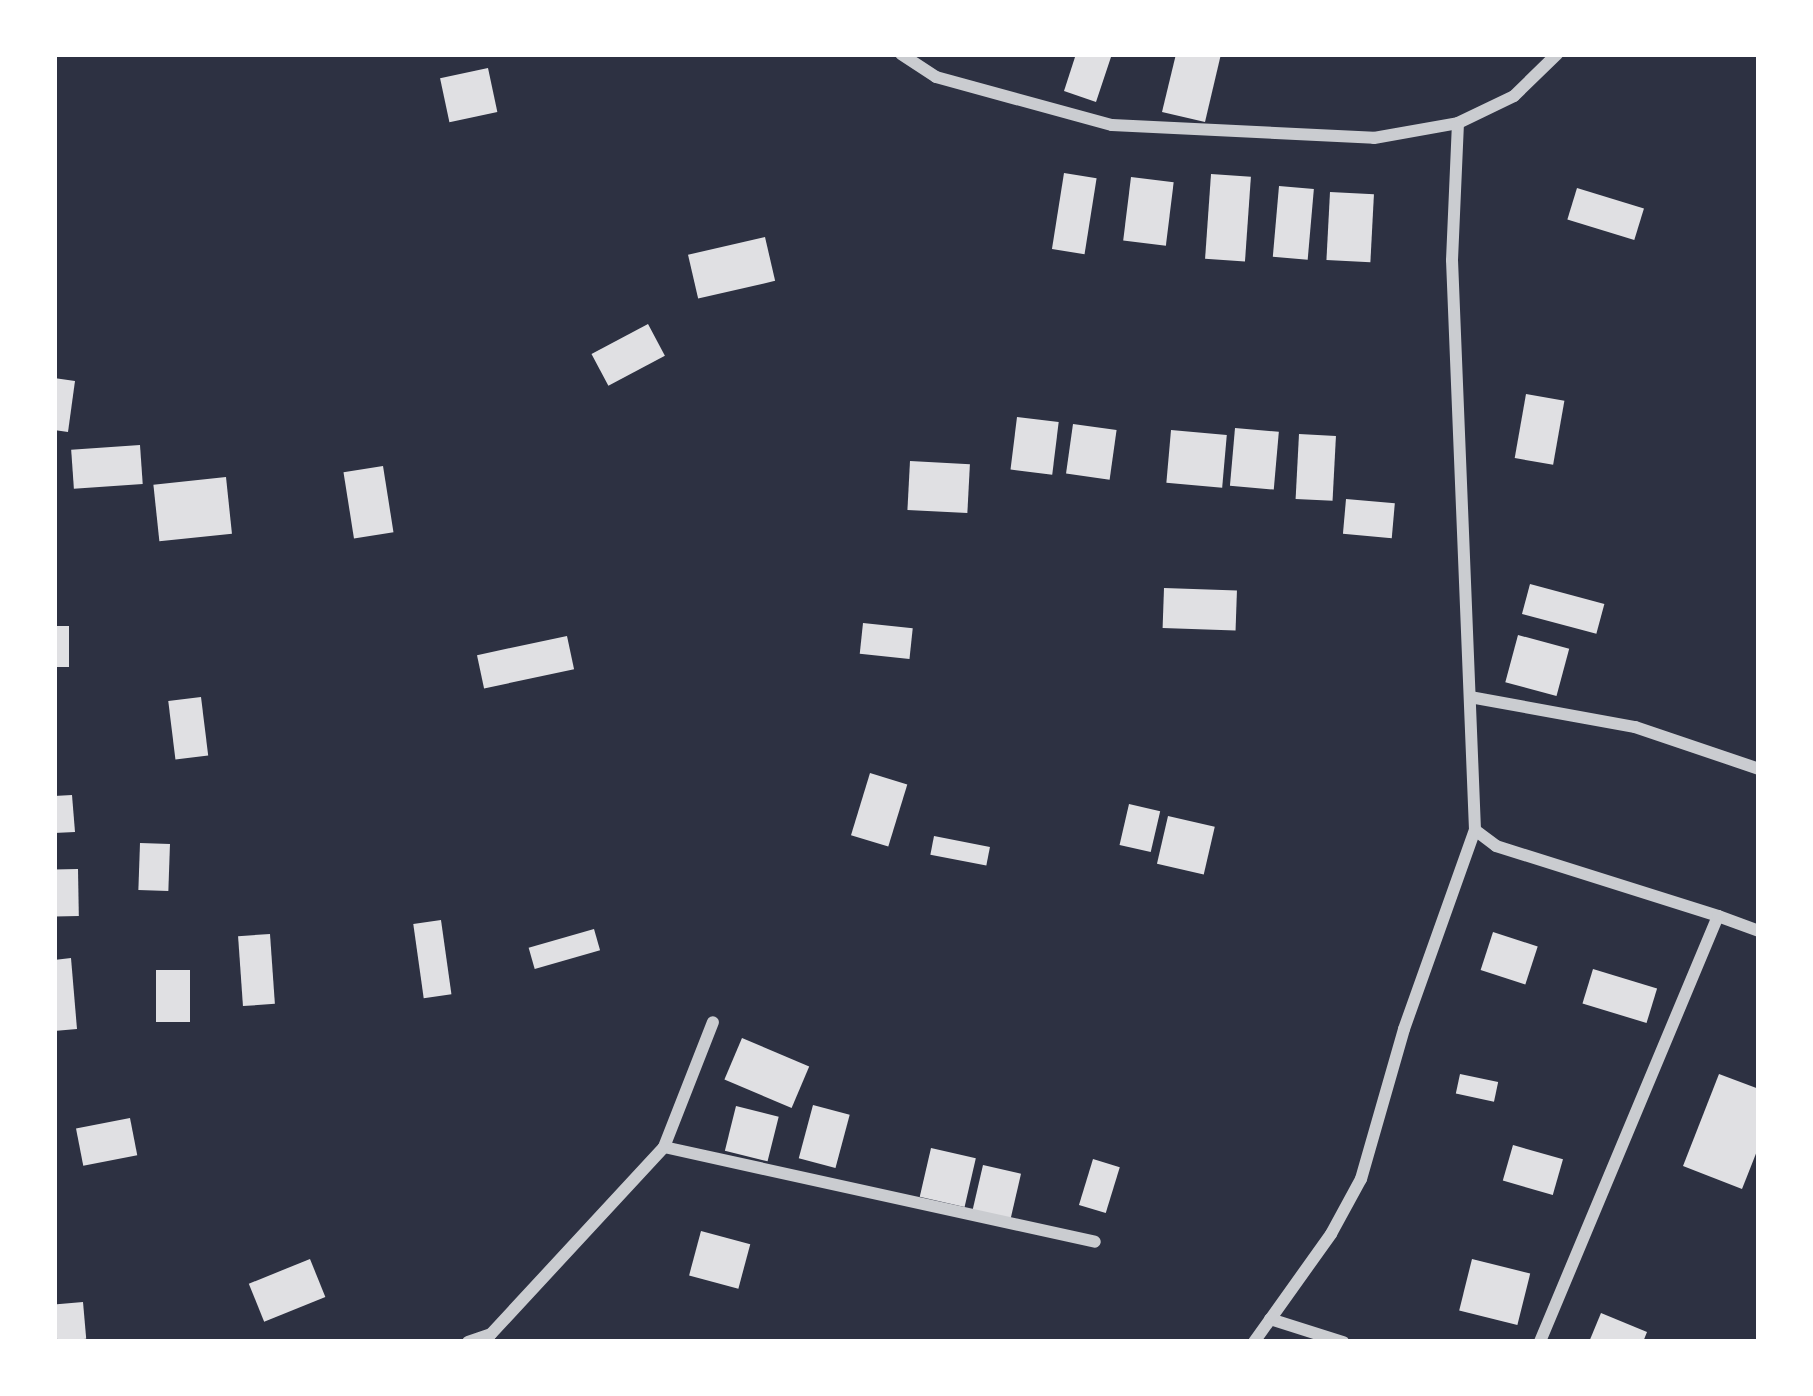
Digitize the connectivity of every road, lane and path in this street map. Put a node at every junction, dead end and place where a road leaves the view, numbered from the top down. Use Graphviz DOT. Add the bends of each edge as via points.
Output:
graph roads {
  1 [pos="902,54"];
  2 [pos="1557,54"];
  3 [pos="1458,123"];
  4 [pos="1470,697"];
  5 [pos="1759,770"];
  6 [pos="1474,830"];
  7 [pos="1718,916"];
  8 [pos="1759,931"];
  9 [pos="713,1022"];
  10 [pos="664,1148"];
  11 [pos="1095,1242"];
  12 [pos="1270,1319"];
  13 [pos="468,1342"];
  14 [pos="1254,1342"];
  15 [pos="1342,1342"];
  16 [pos="1540,1342"];
  1 -- 3 [label="street" via="936,77 1112,125 1374,138"];
  2 -- 3 [label="street" via="1514,96"];
  3 -- 4 [label="street" via="1452,260"];
  4 -- 5 [label="street" via="1635,728"];
  4 -- 6 [label="street"];
  6 -- 7 [label="street" via="1496,846"];
  6 -- 12 [label="street" via="1360,1179"];
  7 -- 8 [label="street"];
  7 -- 16 [label="street"];
  9 -- 10 [label="street"];
  10 -- 11 [label="street"];
  10 -- 13 [label="street" via="491,1334"];
  12 -- 14 [label="street"];
  12 -- 15 [label="street"];
}
